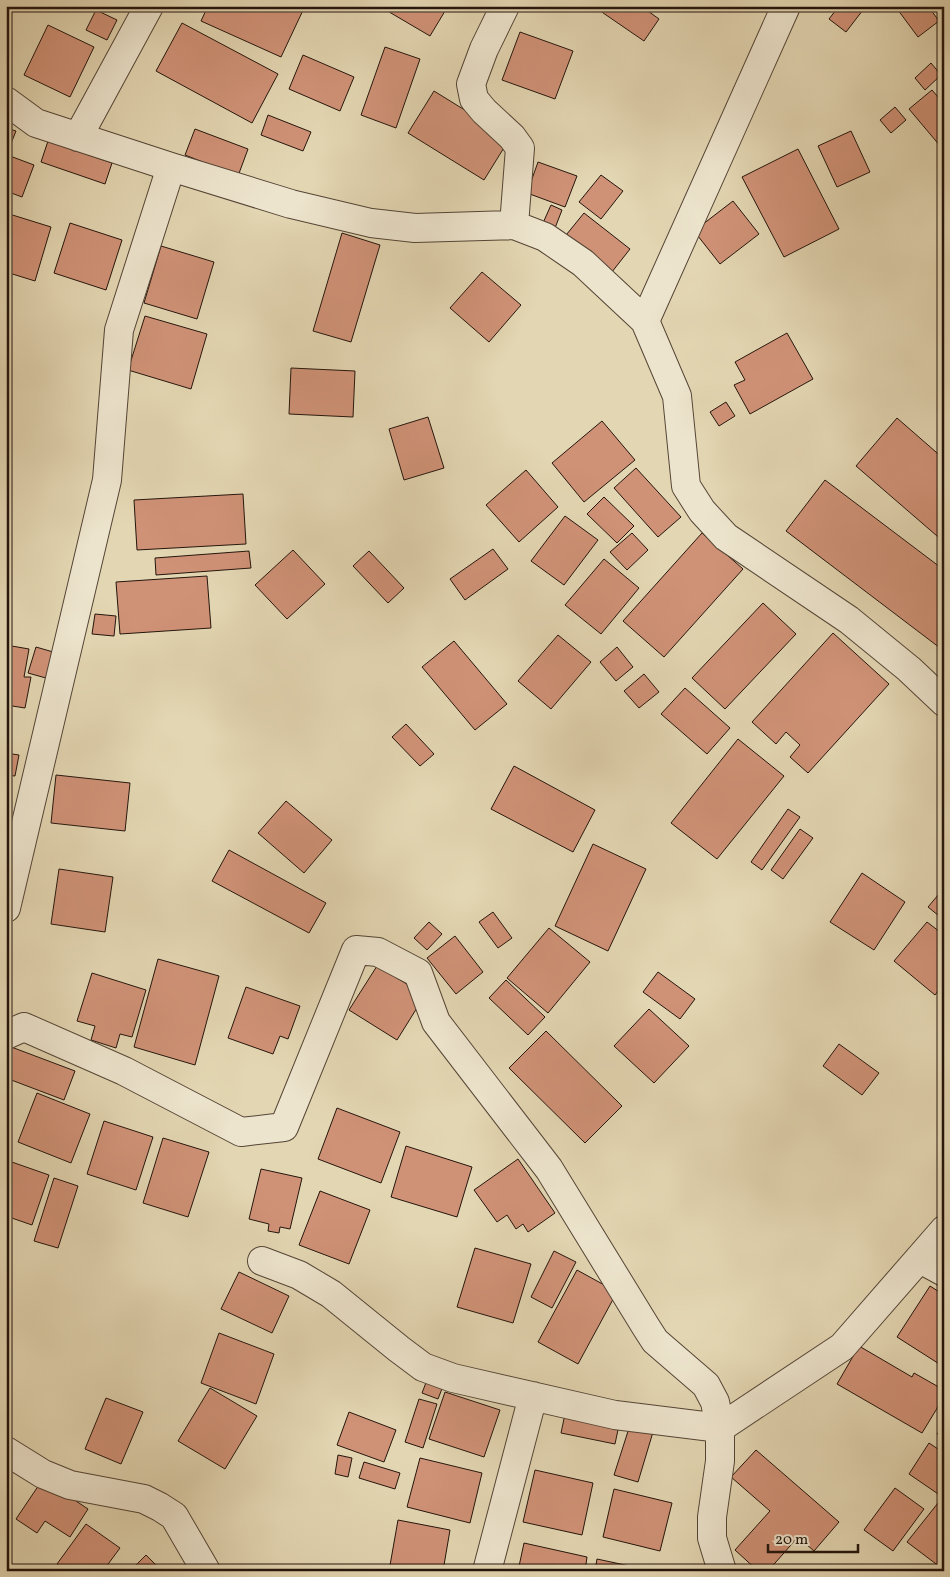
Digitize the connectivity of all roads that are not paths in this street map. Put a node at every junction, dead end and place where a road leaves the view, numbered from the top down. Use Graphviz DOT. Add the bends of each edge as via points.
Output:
graph roads {
  1 [pos="149,6"];
  2 [pos="505,6"];
  3 [pos="786,6"];
  4 [pos="6,101"];
  5 [pos="78,137"];
  6 [pos="171,168"];
  7 [pos="514,225"];
  8 [pos="645,322"];
  9 [pos="944,702"];
  10 [pos="6,908"];
  11 [pos="6,1035"];
  12 [pos="944,1230"];
  13 [pos="920,1259"];
  14 [pos="262,1261"];
  15 [pos="944,1272"];
  16 [pos="533,1396"];
  17 [pos="720,1428"];
  18 [pos="6,1451"];
  19 [pos="206,1571"];
  20 [pos="487,1571"];
  21 [pos="722,1571"];
  1 -- 5 [label="street"];
  2 -- 7 [label="street" via="471,84 474,99 520,148"];
  3 -- 8 [label="street"];
  4 -- 5 [label="street" via="36,123"];
  5 -- 6 [label="street"];
  6 -- 7 [label="street" via="291,204 371,222 415,228"];
  6 -- 10 [label="street" via="119,330 107,480"];
  7 -- 8 [label="street" via="545,237 583,263"];
  8 -- 9 [label="street" via="677,396 686,486 702,511 726,536 849,620 910,669"];
  11 -- 17 [label="street" via="24,1027 124,1071 241,1132 284,1127 356,950 378,952 418,973 436,1022 549,1169 655,1341 706,1384 715,1402"];
  12 -- 13 [label="street"];
  13 -- 15 [label="street"];
  13 -- 17 [label="street" via="842,1347"];
  14 -- 16 [label="street" via="299,1275 331,1294 423,1367 453,1378"];
  16 -- 17 [label="street" via="614,1415"];
  16 -- 20 [label="street"];
  17 -- 21 [label="street" via="712,1538"];
  18 -- 19 [label="street" via="43,1474 70,1485 144,1499 160,1507 174,1516"];
}
